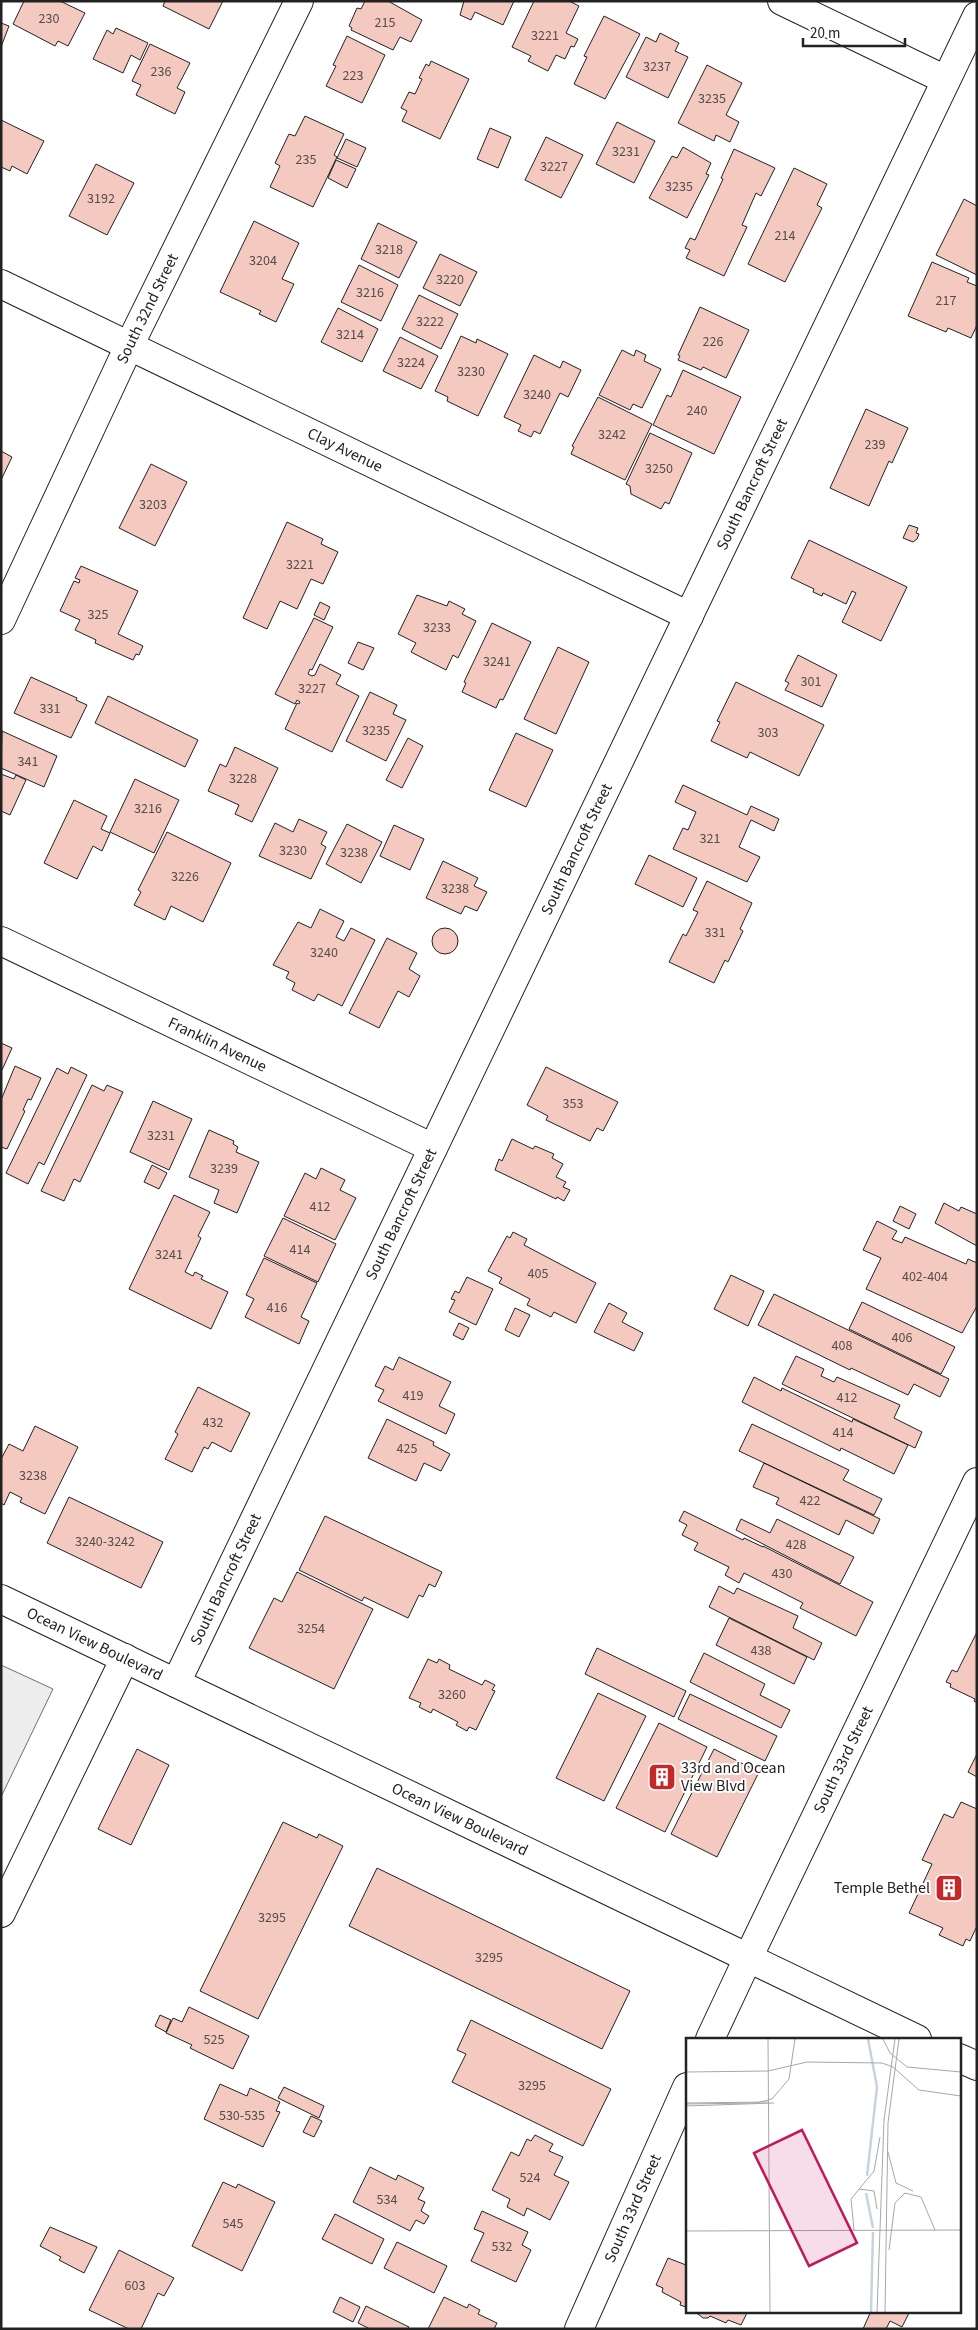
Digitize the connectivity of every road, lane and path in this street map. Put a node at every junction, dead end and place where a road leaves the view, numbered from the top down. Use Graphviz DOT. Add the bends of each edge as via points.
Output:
graph roads {
  1 [pos="299,1"];
  2 [pos="782,1"];
  3 [pos="977,16"];
  4 [pos="946,80"];
  5 [pos="1,284"];
  6 [pos="129,346"];
  7 [pos="689,616"];
  8 [pos="1,620"];
  9 [pos="1,941"];
  10 [pos="433,1148"];
  11 [pos="977,1482"];
  12 [pos="1,1599"];
  13 [pos="125,1658"];
  14 [pos="176,1683"];
  15 [pos="1,1913"];
  16 [pos="748,1958"];
  17 [pos="710,2038"];
  18 [pos="915,2038"];
  19 [pos="960,2058"];
  20 [pos="977,2066"];
  21 [pos="686,2089"];
  22 [pos="579,2329"];
  1 -- 6 [label="street, South 32nd Street"];
  2 -- 4 [label="street"];
  3 -- 4 [label="street, South Bancroft Street"];
  4 -- 7 [label="street, South Bancroft Street"];
  5 -- 6 [label="street, Clay Avenue"];
  6 -- 7 [label="street, Clay Avenue"];
  6 -- 8 [label="street, South 32nd Street"];
  7 -- 10 [label="street, South Bancroft Street"];
  9 -- 10 [label="street, Franklin Avenue"];
  10 -- 14 [label="street, South Bancroft Street"];
  11 -- 16 [label="street, South 33rd Street"];
  12 -- 13 [label="street, Ocean View Boulevard"];
  13 -- 14 [label="street, Ocean View Boulevard"];
  13 -- 15 [label="street"];
  14 -- 16 [label="street, Ocean View Boulevard"];
  16 -- 17 [label="street, South 33rd Street"];
  16 -- 18 [label="street, Ocean View Boulevard"];
  19 -- 20 [label="street"];
  21 -- 22 [label="street, South 33rd Street"];
}
